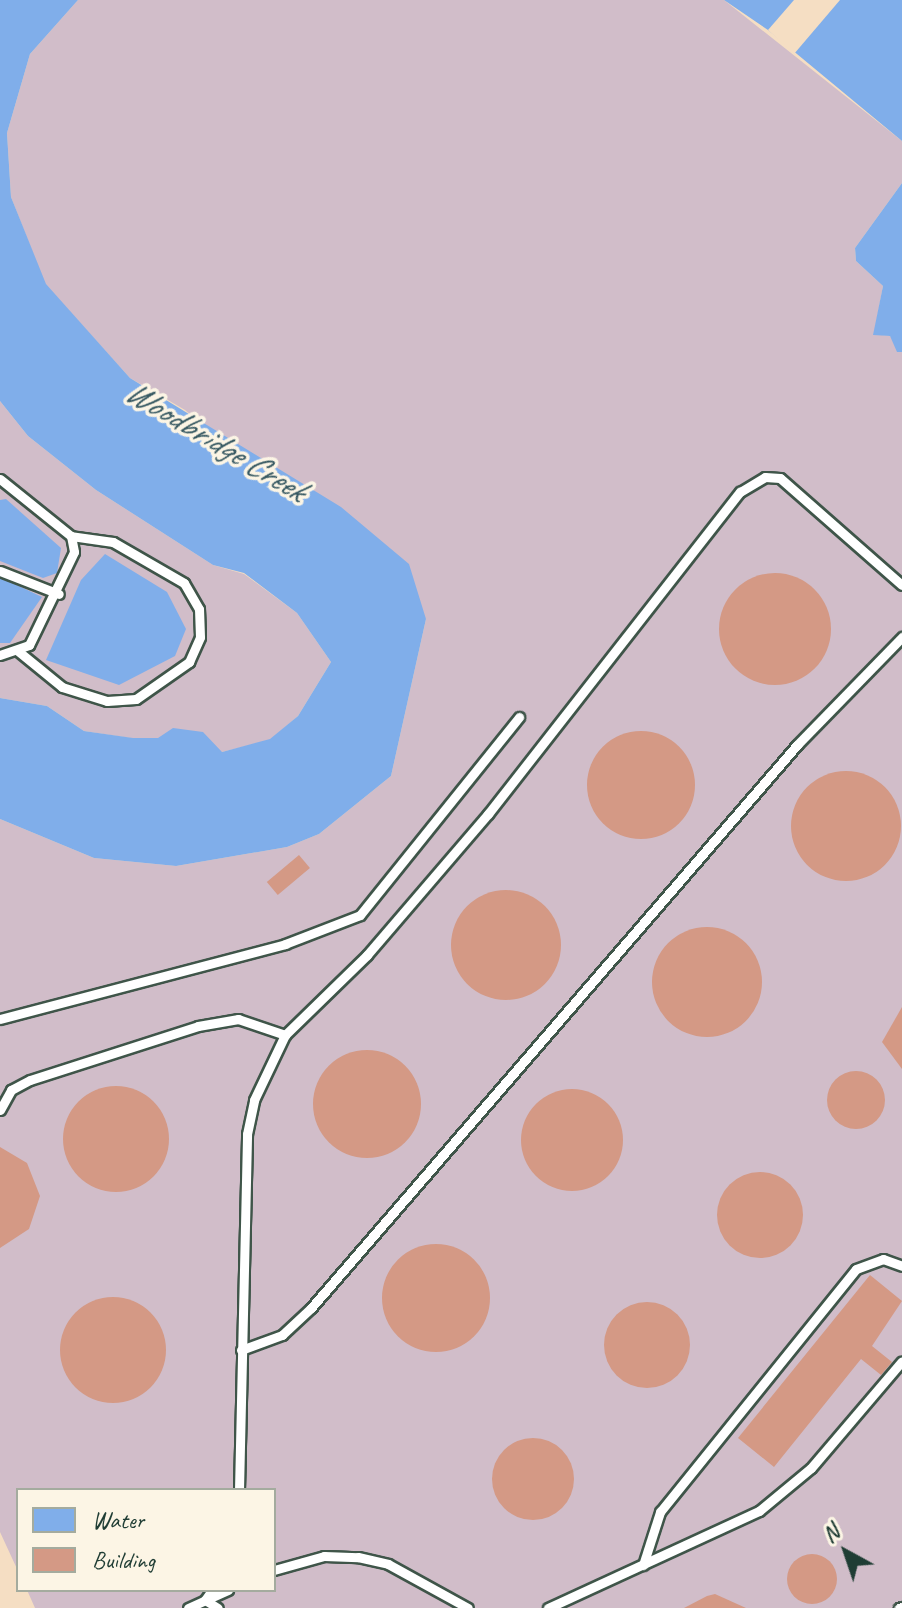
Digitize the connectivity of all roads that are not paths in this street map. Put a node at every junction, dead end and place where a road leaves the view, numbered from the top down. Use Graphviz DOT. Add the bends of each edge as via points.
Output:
graph roads {
  1 [pos="0,479"];
  2 [pos="71,536"];
  3 [pos="0,571"];
  4 [pos="902,585"];
  5 [pos="59,594"];
  6 [pos="902,637"];
  7 [pos="18,651"];
  8 [pos="0,655"];
  9 [pos="519,717"];
  10 [pos="0,1019"];
  11 [pos="285,1035"];
  12 [pos="0,1110"];
  13 [pos="902,1266"];
  14 [pos="241,1350"];
  15 [pos="902,1361"];
  16 [pos="239,1488"];
  17 [pos="643,1565"];
  18 [pos="276,1569"];
  19 [pos="211,1592"];
  20 [pos="223,1592"];
  21 [pos="205,1600"];
  22 [pos="188,1608"];
  23 [pos="218,1608"];
  24 [pos="468,1608"];
  25 [pos="548,1608"];
  1 -- 2 [label="lane"];
  2 -- 5 [label="lane" via="74,552"];
  2 -- 7 [label="lane" via="113,542 184,583 199,609 200,637 189,662 136,699 107,701 62,687"];
  3 -- 5 [label="lane"];
  4 -- 11 [label="lane" via="780,478 765,477 740,492 488,814 367,955"];
  5 -- 7 [label="lane" via="29,645"];
  6 -- 14 [label="lane" via="797,745 311,1308 282,1335"];
  7 -- 8 [label="lane"];
  9 -- 10 [label="lane" via="360,915 285,944"];
  11 -- 12 [label="lane" via="238,1019 198,1026 30,1080 11,1090"];
  11 -- 14 [label="lane" via="254,1100 247,1134"];
  13 -- 17 [label="lane" via="883,1259 856,1269 660,1512"];
  14 -- 16 [label="lane"];
  15 -- 17 [label="lane" via="811,1468 759,1511"];
  17 -- 25 [label="lane"];
  18 -- 24 [label="lane" via="324,1556 358,1557 388,1564"];
  19 -- 21 [label="lane"];
  20 -- 21 [label="lane"];
  21 -- 22 [label="lane"];
  21 -- 23 [label="lane"];
}
